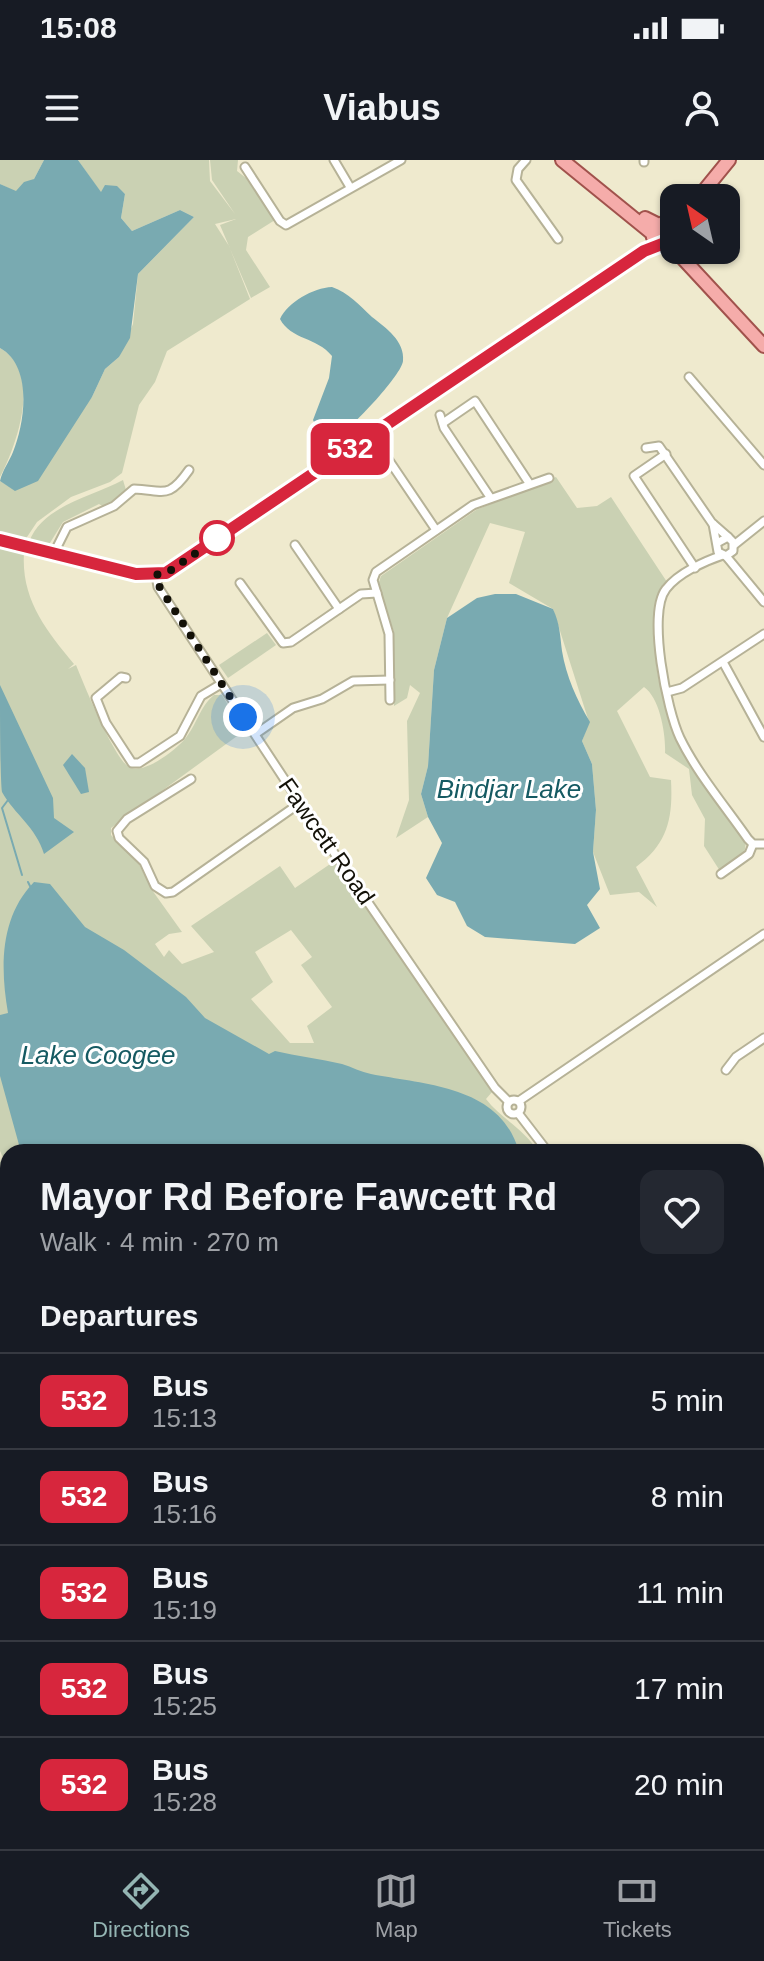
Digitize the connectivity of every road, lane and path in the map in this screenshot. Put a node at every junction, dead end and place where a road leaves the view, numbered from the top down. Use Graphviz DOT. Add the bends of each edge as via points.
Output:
graph roads {
  1 [pos="334,160"];
  2 [pos="401,160"];
  3 [pos="526,160"];
  4 [pos="562,160"];
  5 [pos="729,160"];
  6 [pos="245,167"];
  7 [pos="709,184"];
  8 [pos="350,187"];
  9 [pos="660,231"];
  10 [pos="558,239"];
  11 [pos="660,241"];
  12 [pos="685,264"];
  13 [pos="694,264"];
  14 [pos="707,282"];
  15 [pos="764,346"];
  16 [pos="689,377"];
  17 [pos="646,448"];
  18 [pos="384,453"];
  19 [pos="666,454"];
  20 [pos="764,465"];
  21 [pos="189,470"];
  22 [pos="549,478"];
  23 [pos="529,483"];
  24 [pos="490,497"];
  25 [pos="764,521"];
  26 [pos="712,523"];
  27 [pos="436,530"];
  28 [pos="0,540"];
  29 [pos="716,544"];
  30 [pos="295,545"];
  31 [pos="729,547"];
  32 [pos="54,553"];
  33 [pos="707,560"];
  34 [pos="695,568"];
  35 [pos="156,575"];
  36 [pos="240,583"];
  37 [pos="377,593"];
  38 [pos="764,602"];
  39 [pos="339,609"];
  40 [pos="764,634"];
  41 [pos="723,662"];
  42 [pos="126,678"];
  43 [pos="390,680"];
  44 [pos="221,684"];
  45 [pos="667,692"];
  46 [pos="390,700"];
  47 [pos="257,733"];
  48 [pos="764,737"];
  49 [pos="191,779"];
  50 [pos="300,803"];
  51 [pos="753,844"];
  52 [pos="764,844"];
  53 [pos="721,874"];
  54 [pos="764,934"];
  55 [pos="764,1038"];
  56 [pos="726,1070"];
  57 [pos="519,1101"];
  58 [pos="509,1102"];
  59 [pos="518,1113"];
  60 [pos="542,1144"];
  1 -- 8 [label="street"];
  2 -- 8 [label="street"];
  3 -- 10 [label="street" via="516,180"];
  4 -- 9 [label="main road"];
  5 -- 7 [label="main road"];
  6 -- 8 [label="street" via="286,225"];
  11 -- 35 [label="main road" via="183,562"];
  12 -- 14 [label="main road"];
  13 -- 14 [label="main road"];
  14 -- 15 [label="main road"];
  16 -- 20 [label="street"];
  17 -- 19 [label="street" via="659,446"];
  18 -- 27 [label="street"];
  19 -- 26 [label="street"];
  19 -- 34 [label="street" via="634,476"];
  21 -- 32 [label="street" via="170,491 134,489 114,506 67,527"];
  22 -- 23 [label="street"];
  23 -- 24 [label="street"];
  23 -- 24 [label="street" via="475,401 441,419"];
  24 -- 27 [label="street"];
  25 -- 31 [label="street"];
  26 -- 29 [label="street"];
  26 -- 31 [label="street"];
  27 -- 37 [label="street" via="380,568 373,580"];
  28 -- 32 [label="main road"];
  29 -- 31 [label="street"];
  29 -- 31 [label="street"];
  29 -- 33 [label="street"];
  30 -- 39 [label="street"];
  31 -- 33 [label="street"];
  31 -- 38 [label="street"];
  32 -- 35 [label="main road"];
  33 -- 34 [label="street"];
  34 -- 45 [label="street" via="662,596 657,636"];
  35 -- 44 [label="street, Fawcett Road" via="158,587"];
  36 -- 39 [label="street" via="283,643"];
  37 -- 39 [label="street" via="361,594"];
  37 -- 43 [label="street" via="389,634"];
  40 -- 41 [label="street"];
  41 -- 45 [label="street"];
  41 -- 48 [label="street"];
  42 -- 44 [label="street" via="96,698 132,763 180,736 201,696"];
  43 -- 46 [label="street"];
  43 -- 47 [label="street" via="353,681 293,708"];
  44 -- 47 [label="street, Fawcett Road"];
  45 -- 51 [label="street" via="681,741"];
  47 -- 50 [label="street, Fawcett Road"];
  49 -- 50 [label="street" via="127,819 117,831 144,862 155,886 166,893"];
  50 -- 58 [label="street, Fawcett Road"];
  51 -- 52 [label="street"];
  51 -- 53 [label="street" via="749,854"];
  54 -- 57 [label="street"];
  55 -- 56 [label="street"];
  57 -- 58 [label="street"];
  57 -- 59 [label="street"];
  58 -- 59 [label="street, Fawcett Road" via="509,1112"];
  59 -- 60 [label="street"];
}
